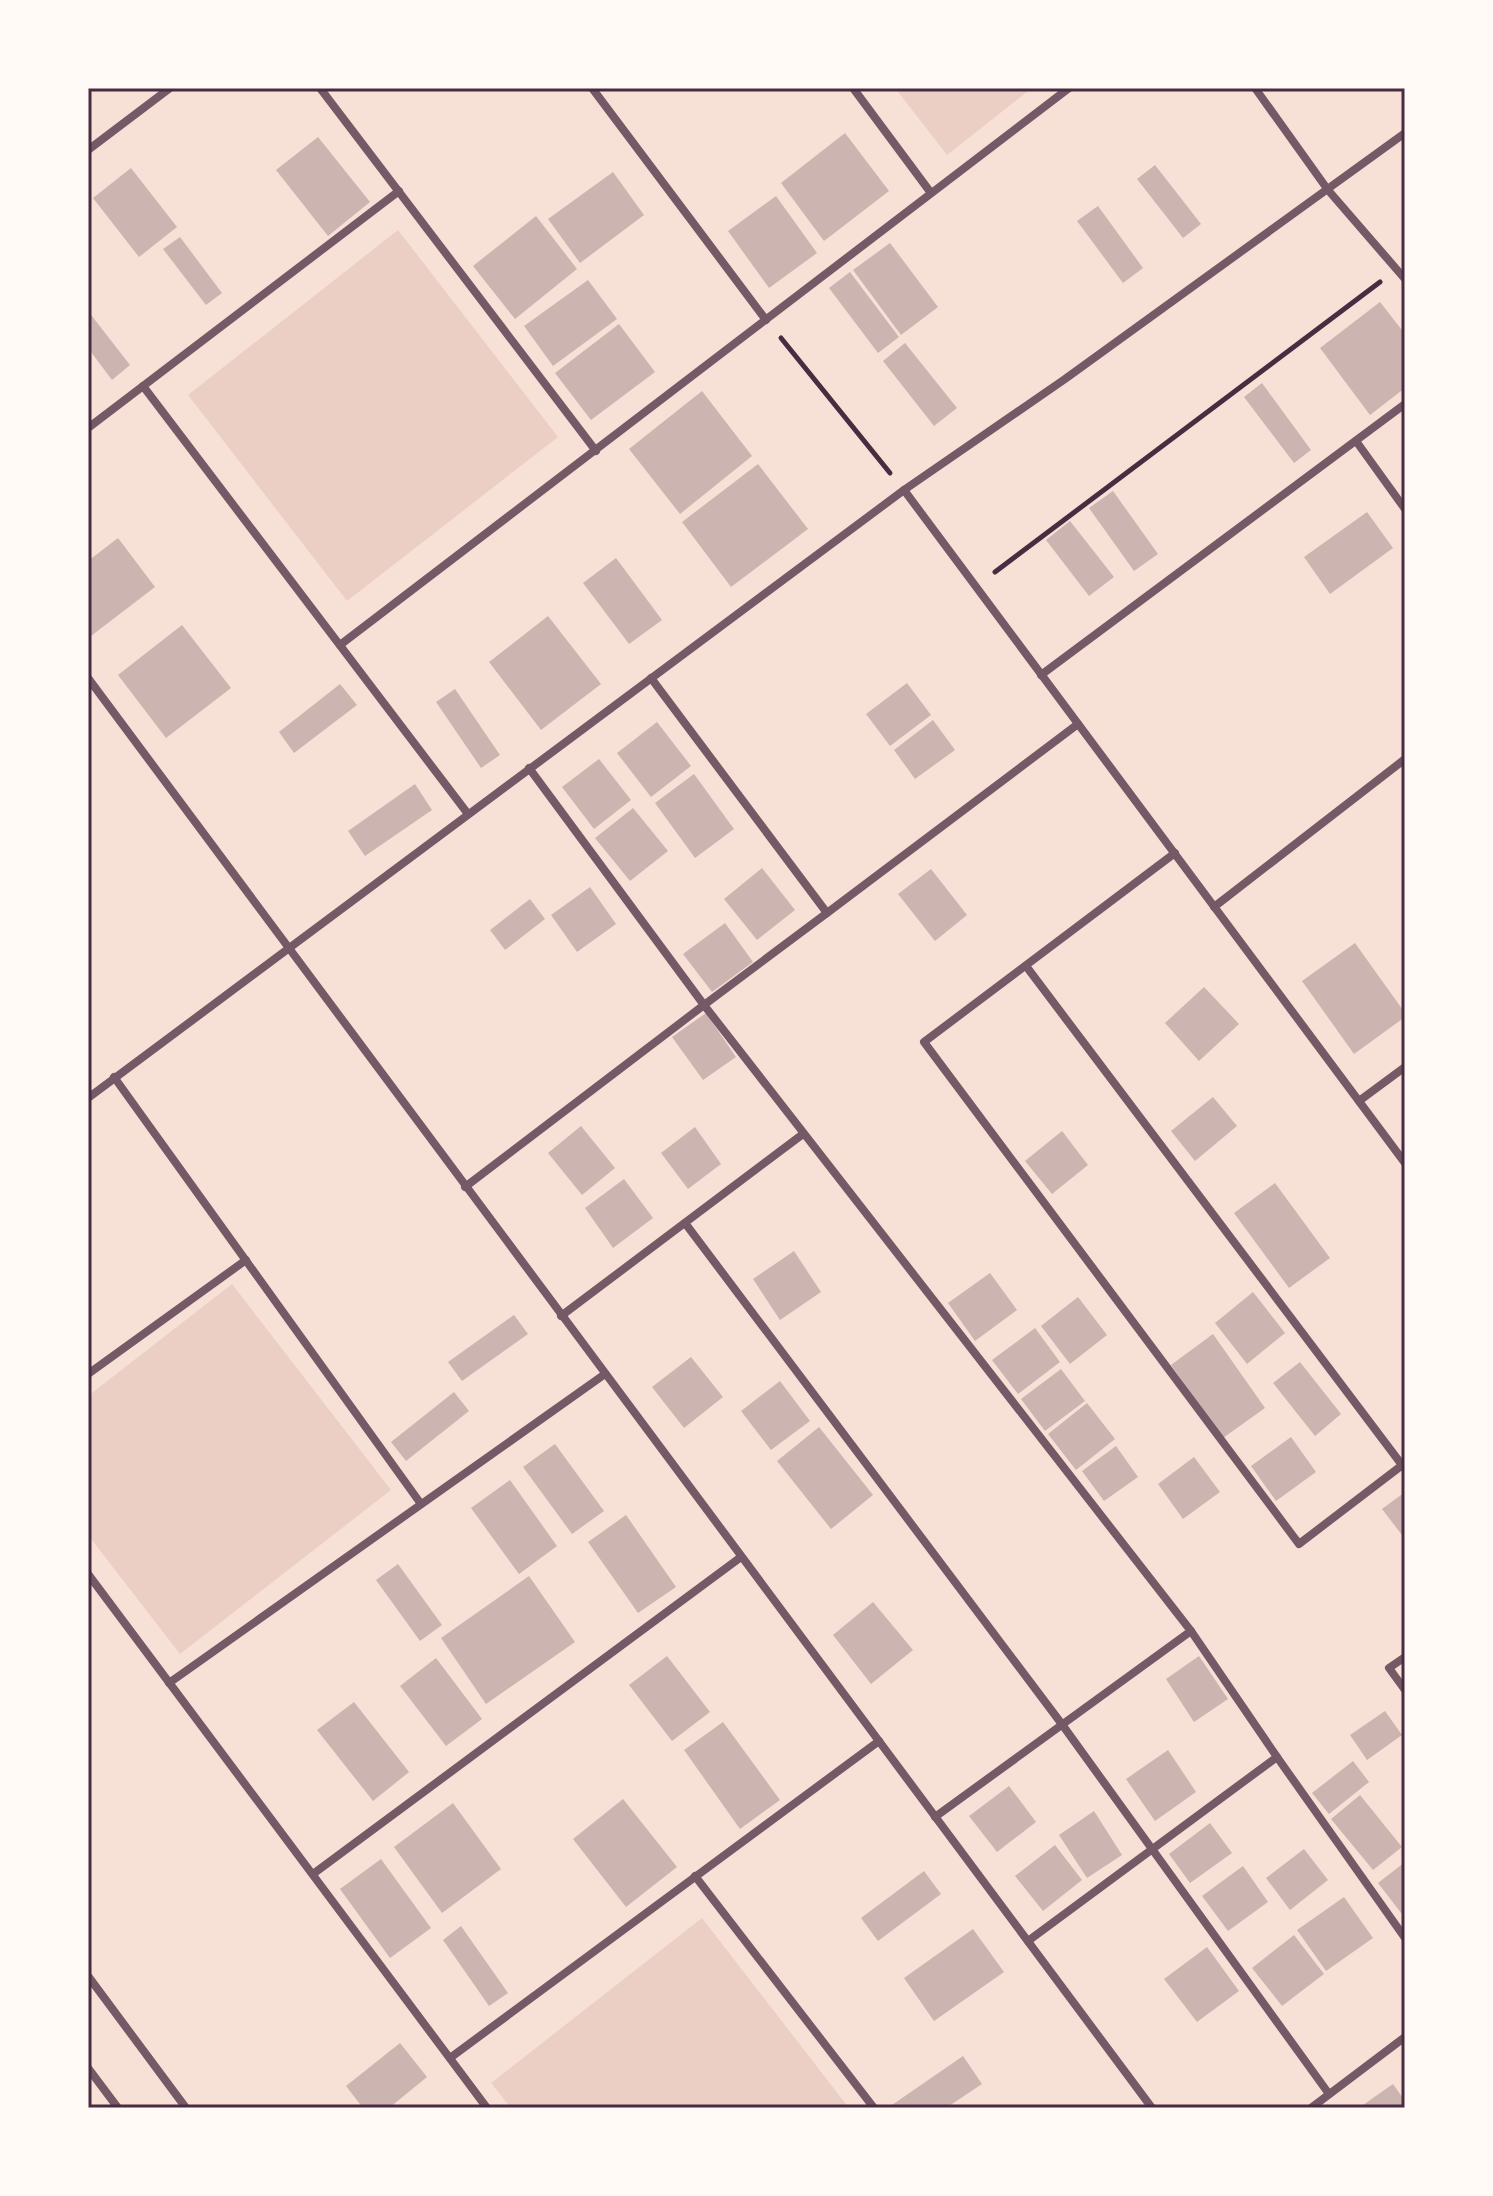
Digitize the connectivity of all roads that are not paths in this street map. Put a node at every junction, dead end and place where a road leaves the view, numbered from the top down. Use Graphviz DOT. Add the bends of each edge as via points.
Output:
graph roads {
  1 [pos="170,88"];
  2 [pos="320,88"];
  3 [pos="592,88"];
  4 [pos="853,88"];
  5 [pos="1069,88"];
  6 [pos="1255,88"];
  7 [pos="1405,133"];
  8 [pos="88,149"];
  9 [pos="1328,190"];
  10 [pos="399,191"];
  11 [pos="931,193"];
  12 [pos="1405,279"];
  13 [pos="766,320"];
  14 [pos="143,386"];
  15 [pos="1405,404"];
  16 [pos="88,428"];
  17 [pos="1356,441"];
  18 [pos="596,451"];
  19 [pos="904,490"];
  20 [pos="1405,509"];
  21 [pos="340,645"];
  22 [pos="1041,675"];
  23 [pos="88,678"];
  24 [pos="651,678"];
  25 [pos="1078,724"];
  26 [pos="1405,759"];
  27 [pos="529,768"];
  28 [pos="468,814"];
  29 [pos="1175,853"];
  30 [pos="1214,907"];
  31 [pos="827,913"];
  32 [pos="288,948"];
  33 [pos="1026,966"];
  34 [pos="704,1005"];
  35 [pos="1405,1067"];
  36 [pos="114,1077"];
  37 [pos="88,1098"];
  38 [pos="1359,1101"];
  39 [pos="803,1134"];
  40 [pos="1405,1163"];
  41 [pos="465,1187"];
  42 [pos="685,1223"];
  43 [pos="246,1260"];
  44 [pos="561,1316"];
  45 [pos="88,1374"];
  46 [pos="605,1374"];
  47 [pos="1403,1464"];
  48 [pos="421,1504"];
  49 [pos="741,1557"];
  50 [pos="88,1574"];
  51 [pos="1191,1631"];
  52 [pos="1405,1657"];
  53 [pos="169,1683"];
  54 [pos="1405,1690"];
  55 [pos="1061,1723"];
  56 [pos="879,1741"];
  57 [pos="1277,1757"];
  58 [pos="935,1817"];
  59 [pos="1152,1851"];
  60 [pos="313,1874"];
  61 [pos="695,1876"];
  62 [pos="1405,1938"];
  63 [pos="1028,1941"];
  64 [pos="88,1976"];
  65 [pos="1405,2037"];
  66 [pos="450,2058"];
  67 [pos="88,2068"];
  68 [pos="1329,2094"];
  69 [pos="118,2108"];
  70 [pos="186,2108"];
  71 [pos="487,2108"];
  72 [pos="874,2108"];
  73 [pos="1152,2108"];
  74 [pos="1311,2108"];
  1 -- 8 [label="street"];
  2 -- 10 [label="street"];
  3 -- 13 [label="street"];
  4 -- 11 [label="street"];
  5 -- 11 [label="street"];
  6 -- 9 [label="street"];
  7 -- 9 [label="street"];
  9 -- 12 [label="street"];
  9 -- 19 [label="street"];
  10 -- 14 [label="street"];
  10 -- 18 [label="street"];
  11 -- 13 [label="street"];
  13 -- 18 [label="street"];
  14 -- 16 [label="street"];
  14 -- 21 [label="street"];
  15 -- 17 [label="street"];
  17 -- 20 [label="street"];
  17 -- 22 [label="street"];
  18 -- 21 [label="street"];
  19 -- 22 [label="street"];
  19 -- 24 [label="street"];
  21 -- 28 [label="street"];
  22 -- 25 [label="street"];
  23 -- 32 [label="street"];
  24 -- 27 [label="street"];
  24 -- 31 [label="street"];
  25 -- 29 [label="street"];
  25 -- 31 [label="street"];
  26 -- 30 [label="street"];
  27 -- 28 [label="street"];
  27 -- 34 [label="street"];
  28 -- 32 [label="street"];
  29 -- 30 [label="street"];
  29 -- 33 [label="street"];
  30 -- 38 [label="street"];
  31 -- 34 [label="street"];
  32 -- 36 [label="street"];
  32 -- 41 [label="street"];
  33 -- 47 [label="street"];
  33 -- 47 [label="street" via="924,1042 1299,1544"];
  34 -- 39 [label="street"];
  34 -- 41 [label="street"];
  35 -- 38 [label="street"];
  36 -- 37 [label="street"];
  36 -- 43 [label="street"];
  38 -- 40 [label="street"];
  39 -- 42 [label="street"];
  39 -- 51 [label="street"];
  41 -- 44 [label="street"];
  42 -- 44 [label="street"];
  42 -- 55 [label="street"];
  43 -- 45 [label="street"];
  43 -- 48 [label="street"];
  44 -- 46 [label="street"];
  46 -- 48 [label="street"];
  46 -- 49 [label="street"];
  48 -- 53 [label="street"];
  49 -- 56 [label="street"];
  49 -- 60 [label="street"];
  50 -- 53 [label="street"];
  51 -- 55 [label="street"];
  51 -- 57 [label="street"];
  52 -- 54 [label="street" via="1389,1668"];
  53 -- 60 [label="street"];
  55 -- 58 [label="street"];
  55 -- 59 [label="street"];
  56 -- 58 [label="street"];
  56 -- 61 [label="street"];
  57 -- 59 [label="street"];
  57 -- 62 [label="street"];
  58 -- 63 [label="street"];
  59 -- 63 [label="street"];
  59 -- 68 [label="street"];
  60 -- 66 [label="street"];
  61 -- 66 [label="street"];
  61 -- 72 [label="street"];
  63 -- 73 [label="street"];
  64 -- 70 [label="street"];
  65 -- 68 [label="street"];
  66 -- 71 [label="street"];
  67 -- 69 [label="street"];
  68 -- 74 [label="street"];
}
